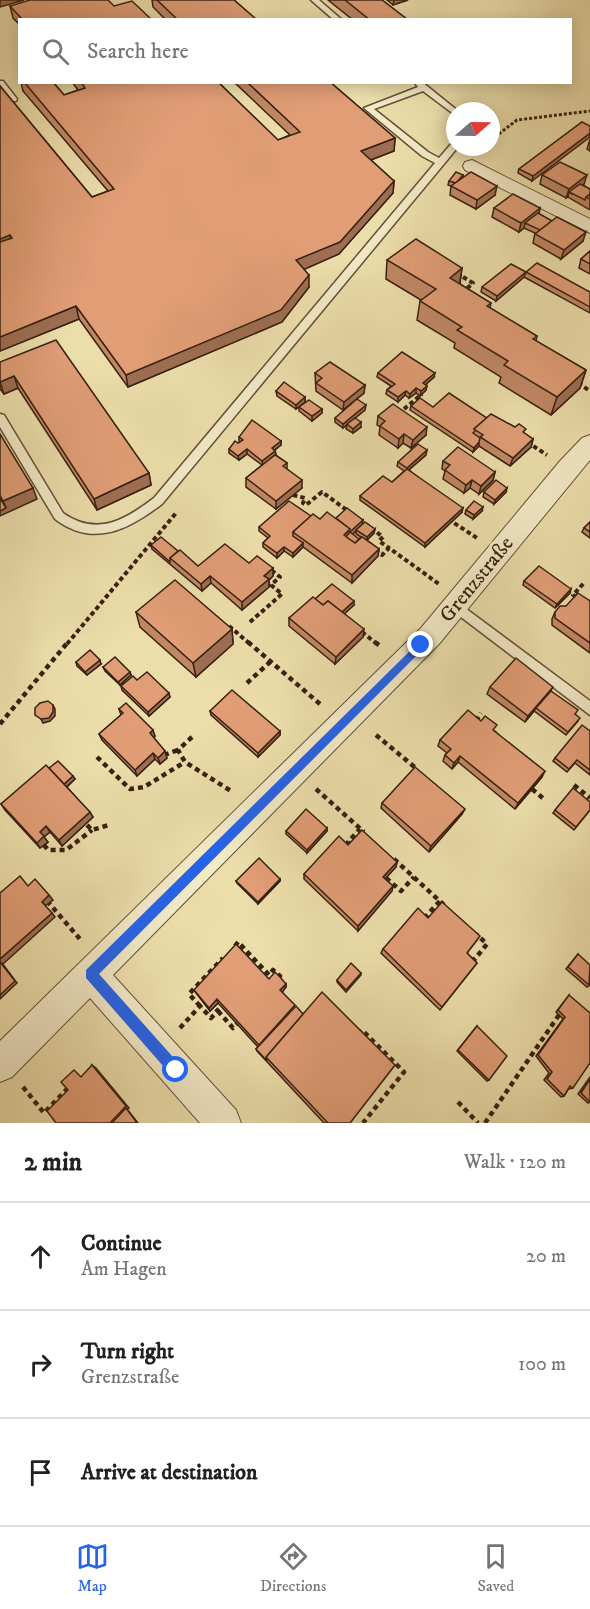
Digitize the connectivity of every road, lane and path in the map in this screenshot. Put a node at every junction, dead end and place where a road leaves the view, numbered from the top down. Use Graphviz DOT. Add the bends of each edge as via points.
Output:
graph roads {
  1 [pos="315,0"];
  2 [pos="337,18"];
  3 [pos="0,83"];
  4 [pos="420,85"];
  5 [pos="13,99"];
  6 [pos="446,106"];
  7 [pos="590,111"];
  8 [pos="500,133"];
  9 [pos="446,155"];
  10 [pos="439,162"];
  11 [pos="472,166"];
  12 [pos="590,227"];
  13 [pos="456,273"];
  14 [pos="459,295"];
  15 [pos="573,380"];
  16 [pos="419,390"];
  17 [pos="590,391"];
  18 [pos="404,409"];
  19 [pos="0,418"];
  20 [pos="522,439"];
  21 [pos="589,447"];
  22 [pos="547,455"];
  23 [pos="293,495"];
  24 [pos="446,517"];
  25 [pos="477,538"];
  26 [pos="366,544"];
  27 [pos="389,548"];
  28 [pos="265,565"];
  29 [pos="435,581"];
  30 [pos="584,584"];
  31 [pos="582,600"];
  32 [pos="457,607"];
  33 [pos="250,622"];
  34 [pos="227,625"];
  35 [pos="360,630"];
  36 [pos="380,646"];
  37 [pos="270,662"];
  38 [pos="247,683"];
  39 [pos="320,704"];
  40 [pos="590,709"];
  41 [pos="481,713"];
  42 [pos="481,725"];
  43 [pos="376,735"];
  44 [pos="192,737"];
  45 [pos="178,750"];
  46 [pos="165,755"];
  47 [pos="97,758"];
  48 [pos="185,762"];
  49 [pos="418,771"];
  50 [pos="574,785"];
  51 [pos="532,789"];
  52 [pos="231,791"];
  53 [pos="321,793"];
  54 [pos="590,798"];
  55 [pos="544,799"];
  56 [pos="87,825"];
  57 [pos="109,825"];
  58 [pos="360,829"];
  59 [pos="92,830"];
  60 [pos="368,836"];
  61 [pos="44,845"];
  62 [pos="352,846"];
  63 [pos="391,857"];
  64 [pos="386,878"];
  65 [pos="414,878"];
  66 [pos="45,899"];
  67 [pos="440,901"];
  68 [pos="447,908"];
  69 [pos="429,919"];
  70 [pos="471,929"];
  71 [pos="80,939"];
  72 [pos="466,954"];
  73 [pos="91,974"];
  74 [pos="277,978"];
  75 [pos="200,1006"];
  76 [pos="559,1015"];
  77 [pos="237,1024"];
  78 [pos="357,1035"];
  79 [pos="172,1037"];
  80 [pos="0,1065"];
  81 [pos="23,1087"];
  82 [pos="68,1089"];
  83 [pos="458,1102"];
  84 [pos="223,1123"];
  85 [pos="363,1123"];
  86 [pos="478,1123"];
  87 [pos="485,1123"];
  1 -- 2 [label="lane"];
  3 -- 5 [label="lane"];
  4 -- 6 [label="lane"];
  4 -- 10 [label="lane" via="368,108"];
  7 -- 8 [label="path" via="531,116 517,120"];
  9 -- 10 [label="lane"];
  10 -- 19 [label="lane" via="158,501 138,518 117,527 70,527 58,516"];
  11 -- 12 [label="street"];
  13 -- 14 [label="path" via="473,283"];
  15 -- 17 [label="path"];
  16 -- 18 [label="path" via="423,393"];
  20 -- 22 [label="path"];
  21 -- 32 [label="street, Grenzstraße" via="538,502"];
  23 -- 27 [label="path" via="305,498 306,505 322,492 383,537 379,541"];
  24 -- 25 [label="path"];
  26 -- 27 [label="path" via="382,555"];
  27 -- 29 [label="path"];
  28 -- 33 [label="path" via="280,577 271,585 282,594"];
  30 -- 31 [label="path" via="573,595"];
  32 -- 40 [label="lane"];
  32 -- 73 [label="street, Grenzstraße"];
  34 -- 37 [label="path"];
  35 -- 36 [label="path"];
  37 -- 38 [label="path"];
  37 -- 39 [label="path"];
  41 -- 42 [label="path" via="475,720"];
  43 -- 49 [label="path"];
  44 -- 45 [label="path"];
  45 -- 46 [label="path"];
  45 -- 48 [label="path"];
  47 -- 48 [label="path" via="135,790 146,788"];
  48 -- 52 [label="path"];
  50 -- 54 [label="path"];
  51 -- 55 [label="path"];
  53 -- 58 [label="path"];
  56 -- 59 [label="path"];
  57 -- 59 [label="path"];
  58 -- 60 [label="path"];
  58 -- 62 [label="path" via="348,843"];
  59 -- 61 [label="path" via="66,850 48,850"];
  63 -- 65 [label="path"];
  64 -- 65 [label="path" via="401,891"];
  65 -- 67 [label="path"];
  66 -- 71 [label="path"];
  67 -- 68 [label="path"];
  67 -- 69 [label="path" via="426,916"];
  70 -- 72 [label="path" via="487,944 474,960"];
  73 -- 80 [label="street, Grenzstraße"];
  73 -- 84 [label="street"];
  74 -- 75 [label="path" via="280,976 273,970 269,975 238,942 189,994"];
  75 -- 77 [label="path" via="211,1018 216,1009 233,1028"];
  75 -- 79 [label="path"];
  76 -- 87 [label="path"];
  78 -- 85 [label="path" via="362,1030 404,1071"];
  81 -- 82 [label="path" via="44,1113"];
  83 -- 86 [label="path"];
}
